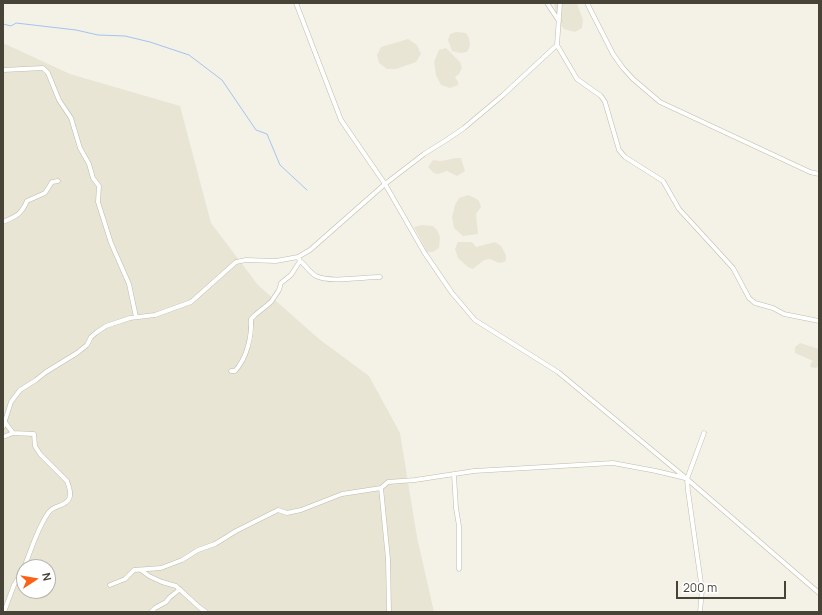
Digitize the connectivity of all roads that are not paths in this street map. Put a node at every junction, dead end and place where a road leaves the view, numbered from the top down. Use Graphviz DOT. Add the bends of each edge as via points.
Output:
graph roads {
  1 [pos="296,3"];
  2 [pos="547,3"];
  3 [pos="560,3"];
  4 [pos="587,3"];
  5 [pos="558,21"];
  6 [pos="557,45"];
  7 [pos="3,70"];
  8 [pos="819,174"];
  9 [pos="58,181"];
  10 [pos="385,184"];
  11 [pos="3,222"];
  12 [pos="299,259"];
  13 [pos="380,277"];
  14 [pos="136,317"];
  15 [pos="819,321"];
  16 [pos="231,371"];
  17 [pos="4,420"];
  18 [pos="3,427"];
  19 [pos="13,433"];
  20 [pos="704,433"];
  21 [pos="3,437"];
  22 [pos="454,475"];
  23 [pos="687,479"];
  24 [pos="381,488"];
  25 [pos="27,559"];
  26 [pos="459,569"];
  27 [pos="141,570"];
  28 [pos="16,581"];
  29 [pos="110,585"];
  30 [pos="180,589"];
  31 [pos="819,593"];
  32 [pos="4,612"];
  33 [pos="151,612"];
  34 [pos="206,612"];
  35 [pos="389,612"];
  36 [pos="700,612"];
  1 -- 10 [label="street" via="341,120"];
  2 -- 5 [label="street"];
  3 -- 5 [label="street"];
  4 -- 8 [label="street" via="623,68 660,102"];
  5 -- 6 [label="street"];
  6 -- 10 [label="street" via="464,128"];
  6 -- 15 [label="street" via="577,79 601,96 605,102 619,150 625,157 663,181 679,208 733,268 749,298 755,303 784,314"];
  7 -- 14 [label="street" via="43,68 48,73 59,100 71,118 80,148 99,186 98,202 111,243 129,284"];
  9 -- 11 [label="street" via="52,182 45,193 27,201 23,211"];
  10 -- 12 [label="street"];
  10 -- 23 [label="street" via="424,252 474,320 558,372"];
  12 -- 13 [label="street" via="309,272 321,278"];
  12 -- 14 [label="street" via="236,262 191,302 156,315"];
  12 -- 16 [label="street" via="291,275 281,283 271,302 251,319 252,331 247,346 238,368"];
  14 -- 17 [label="street" via="97,332 87,345 20,390 11,402"];
  17 -- 18 [label="street"];
  17 -- 19 [label="street"];
  19 -- 21 [label="street"];
  19 -- 25 [label="street" via="34,434 35,446 40,454 67,481 70,497 67,503 50,510"];
  20 -- 23 [label="street"];
  22 -- 23 [label="street" via="500,468 613,463"];
  22 -- 24 [label="street" via="388,482"];
  22 -- 26 [label="street" via="459,526"];
  23 -- 31 [label="street"];
  23 -- 36 [label="street" via="702,590"];
  24 -- 27 [label="street" via="342,494 287,513 278,510 182,560 161,568"];
  24 -- 35 [label="street" via="388,559"];
  27 -- 29 [label="street" via="134,570 125,580"];
  27 -- 30 [label="street"];
  28 -- 32 [label="street"];
  30 -- 33 [label="street"];
  30 -- 34 [label="street"];
}
